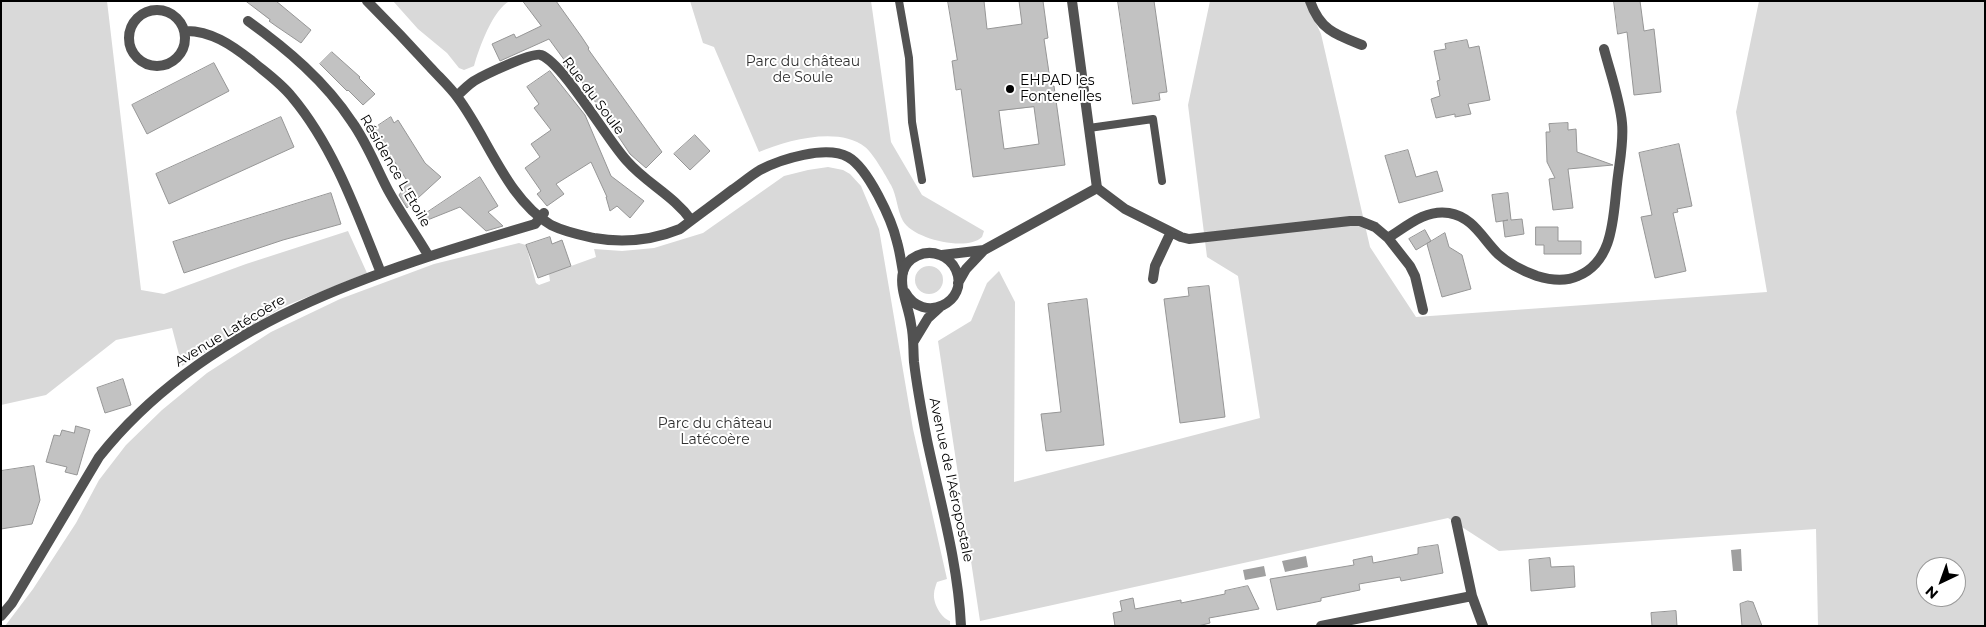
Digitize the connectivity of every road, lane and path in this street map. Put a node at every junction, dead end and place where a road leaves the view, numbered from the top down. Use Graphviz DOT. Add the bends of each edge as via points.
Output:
graph roads {
  1 [pos="367,1"];
  2 [pos="899,1"];
  3 [pos="1072,1"];
  4 [pos="1310,1"];
  5 [pos="248,20"];
  6 [pos="184,31"];
  7 [pos="1362,45"];
  8 [pos="1604,49"];
  9 [pos="457,96"];
  10 [pos="1089,128"];
  11 [pos="922,180"];
  12 [pos="1162,181"];
  13 [pos="1097,188"];
  14 [pos="542,215"];
  15 [pos="691,220"];
  16 [pos="1171,232"];
  17 [pos="1388,238"];
  18 [pos="984,250"];
  19 [pos="428,255"];
  20 [pos="942,255"];
  21 [pos="903,272"];
  22 [pos="380,274"];
  23 [pos="1153,279"];
  24 [pos="958,283"];
  25 [pos="904,292"];
  26 [pos="940,307"];
  27 [pos="1423,310"];
  28 [pos="914,341"];
  29 [pos="1456,521"];
  30 [pos="1472,596"];
  31 [pos="1,616"];
  32 [pos="961,626"];
  33 [pos="1320,626"];
  34 [pos="1483,626"];
  1 -- 9 [label="street"];
  2 -- 11 [label="lane" via="909,58 912,122"];
  3 -- 10 [label="street"];
  4 -- 7 [label="street" via="1315,14 1330,32"];
  5 -- 19 [label="street, Résidence L'Etoile" via="308,70 352,121"];
  6 -- 6 [label="street" via="169,13 154,11 134,23 130,45 145,63 152,66 168,64 184,47"];
  6 -- 22 [label="street" via="209,34 239,51 291,95 312,123 334,165"];
  8 -- 17 [label="street" via="1622,116 1622,140 1611,235 1603,254 1591,269 1563,280 1538,276 1497,253 1474,226 1452,213 1430,213"];
  9 -- 14 [label="street" via="519,196"];
  9 -- 15 [label="street, Rue du Soule" via="474,82 518,61 541,55 580,96 627,161"];
  10 -- 12 [label="lane" via="1153,119"];
  10 -- 13 [label="street"];
  13 -- 16 [label="street" via="1124,209"];
  13 -- 18 [label="street"];
  14 -- 15 [label="street" via="553,226 575,234 628,241 666,235"];
  14 -- 19 [label="street, Avenue Latécoère" via="535,224"];
  15 -- 21 [label="street" via="758,171 794,157 837,154 856,163 872,184 897,240"];
  16 -- 17 [label="street" via="1196,239 1360,221 1375,226"];
  16 -- 23 [label="street" via="1155,266"];
  17 -- 27 [label="street" via="1415,276"];
  18 -- 20 [label="street"];
  18 -- 24 [label="street"];
  19 -- 22 [label="street, Avenue Latécoère"];
  20 -- 21 [label="street" via="929,252 916,256"];
  20 -- 24 [label="street" via="956,269"];
  21 -- 25 [label="street"];
  22 -- 31 [label="street, Avenue Latécoère" via="316,297 263,324 186,371 163,390 99,457 12,603"];
  24 -- 26 [label="street" via="952,297"];
  25 -- 26 [label="street" via="917,305"];
  25 -- 28 [label="street, Avenue de l'Aéropostale"];
  26 -- 28 [label="street" via="928,318"];
  28 -- 32 [label="street, Avenue de l'Aéropostale" via="916,378 927,440 953,552"];
  29 -- 30 [label="street"];
  30 -- 33 [label="street"];
  30 -- 34 [label="street"];
}
